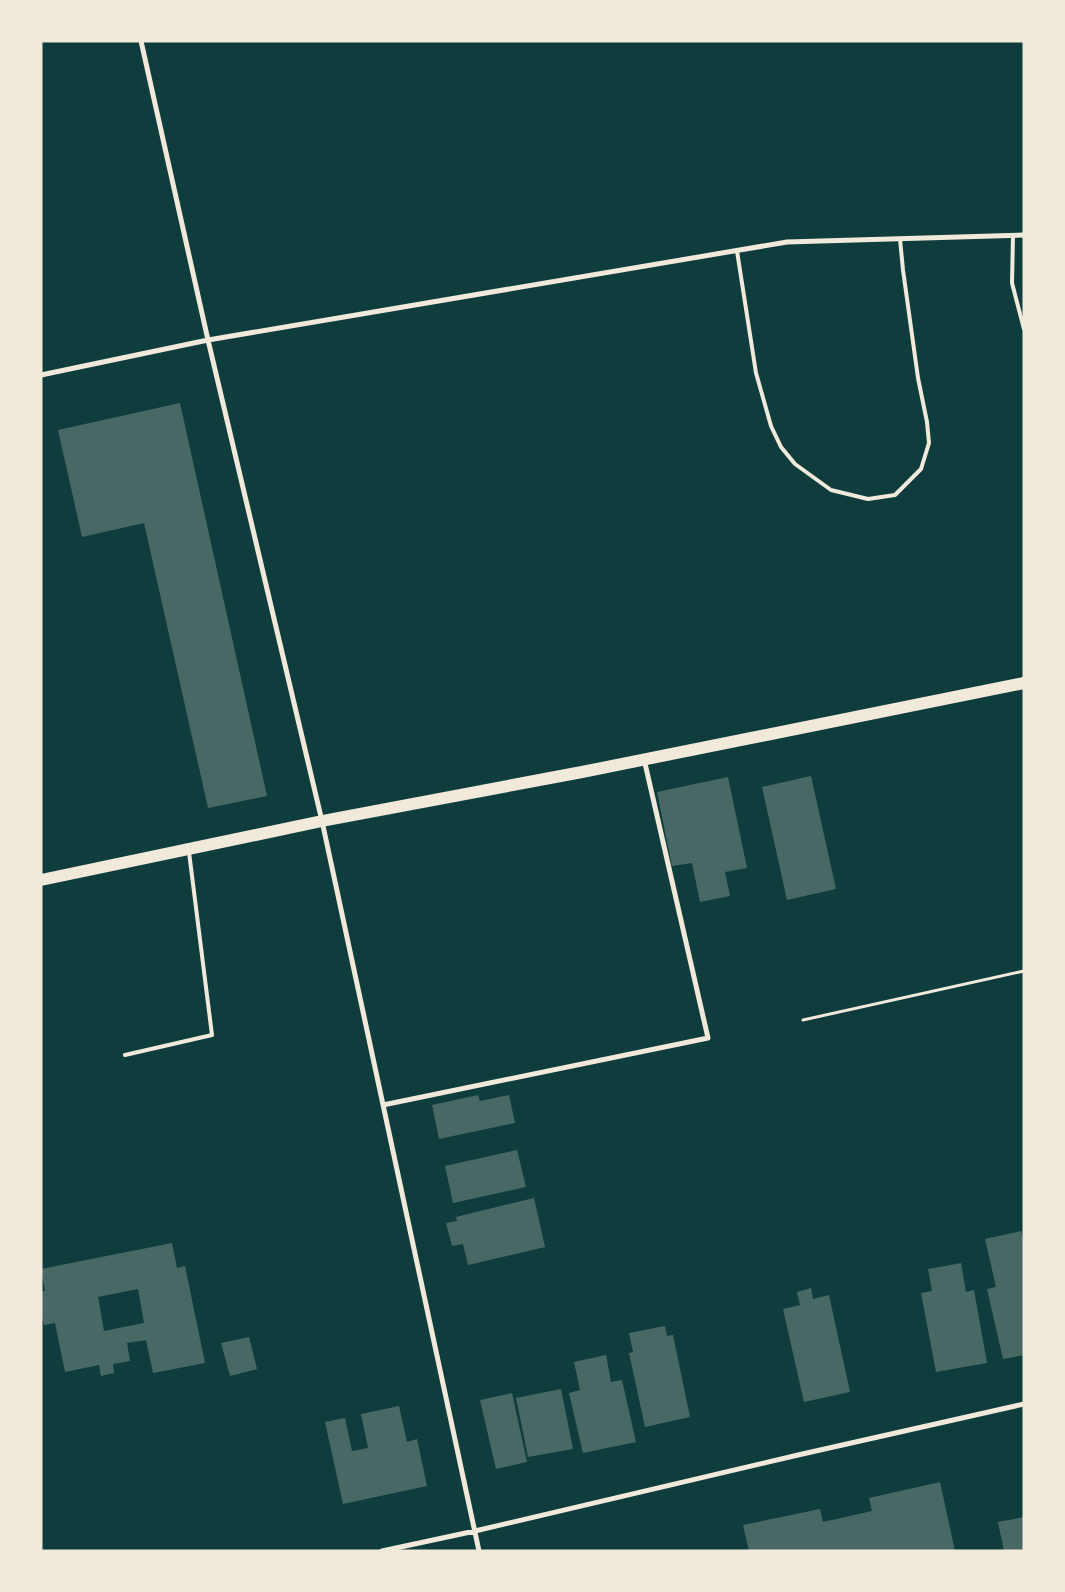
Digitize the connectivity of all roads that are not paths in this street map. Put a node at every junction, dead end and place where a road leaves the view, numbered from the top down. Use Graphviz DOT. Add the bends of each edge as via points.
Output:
graph roads {
  1 [pos="141,41"];
  2 [pos="1024,235"];
  3 [pos="1012,236"];
  4 [pos="900,239"];
  5 [pos="736,251"];
  6 [pos="1024,329"];
  7 [pos="208,340"];
  8 [pos="41,375"];
  9 [pos="1024,684"];
  10 [pos="644,759"];
  11 [pos="322,821"];
  12 [pos="189,850"];
  13 [pos="41,880"];
  14 [pos="124,1055"];
  15 [pos="383,1106"];
  16 [pos="1024,1404"];
  17 [pos="475,1531"];
  18 [pos="382,1551"];
  19 [pos="479,1551"];
  1 -- 7 [label="street"];
  2 -- 3 [label="street"];
  3 -- 4 [label="street"];
  3 -- 6 [label="lane" via="1012,283"];
  4 -- 5 [label="street" via="787,242"];
  4 -- 5 [label="lane" via="929,443 921,469 895,495 868,499 831,490 795,464 781,447 771,426 756,373"];
  5 -- 7 [label="street"];
  7 -- 8 [label="street"];
  7 -- 11 [label="street"];
  9 -- 10 [label="main road"];
  10 -- 11 [label="main road"];
  10 -- 15 [label="street" via="708,1038"];
  11 -- 12 [label="main road"];
  11 -- 15 [label="street"];
  12 -- 13 [label="main road"];
  12 -- 14 [label="lane" via="212,1035"];
  15 -- 17 [label="street"];
  16 -- 17 [label="street"];
  17 -- 18 [label="street"];
  17 -- 19 [label="street"];
}
